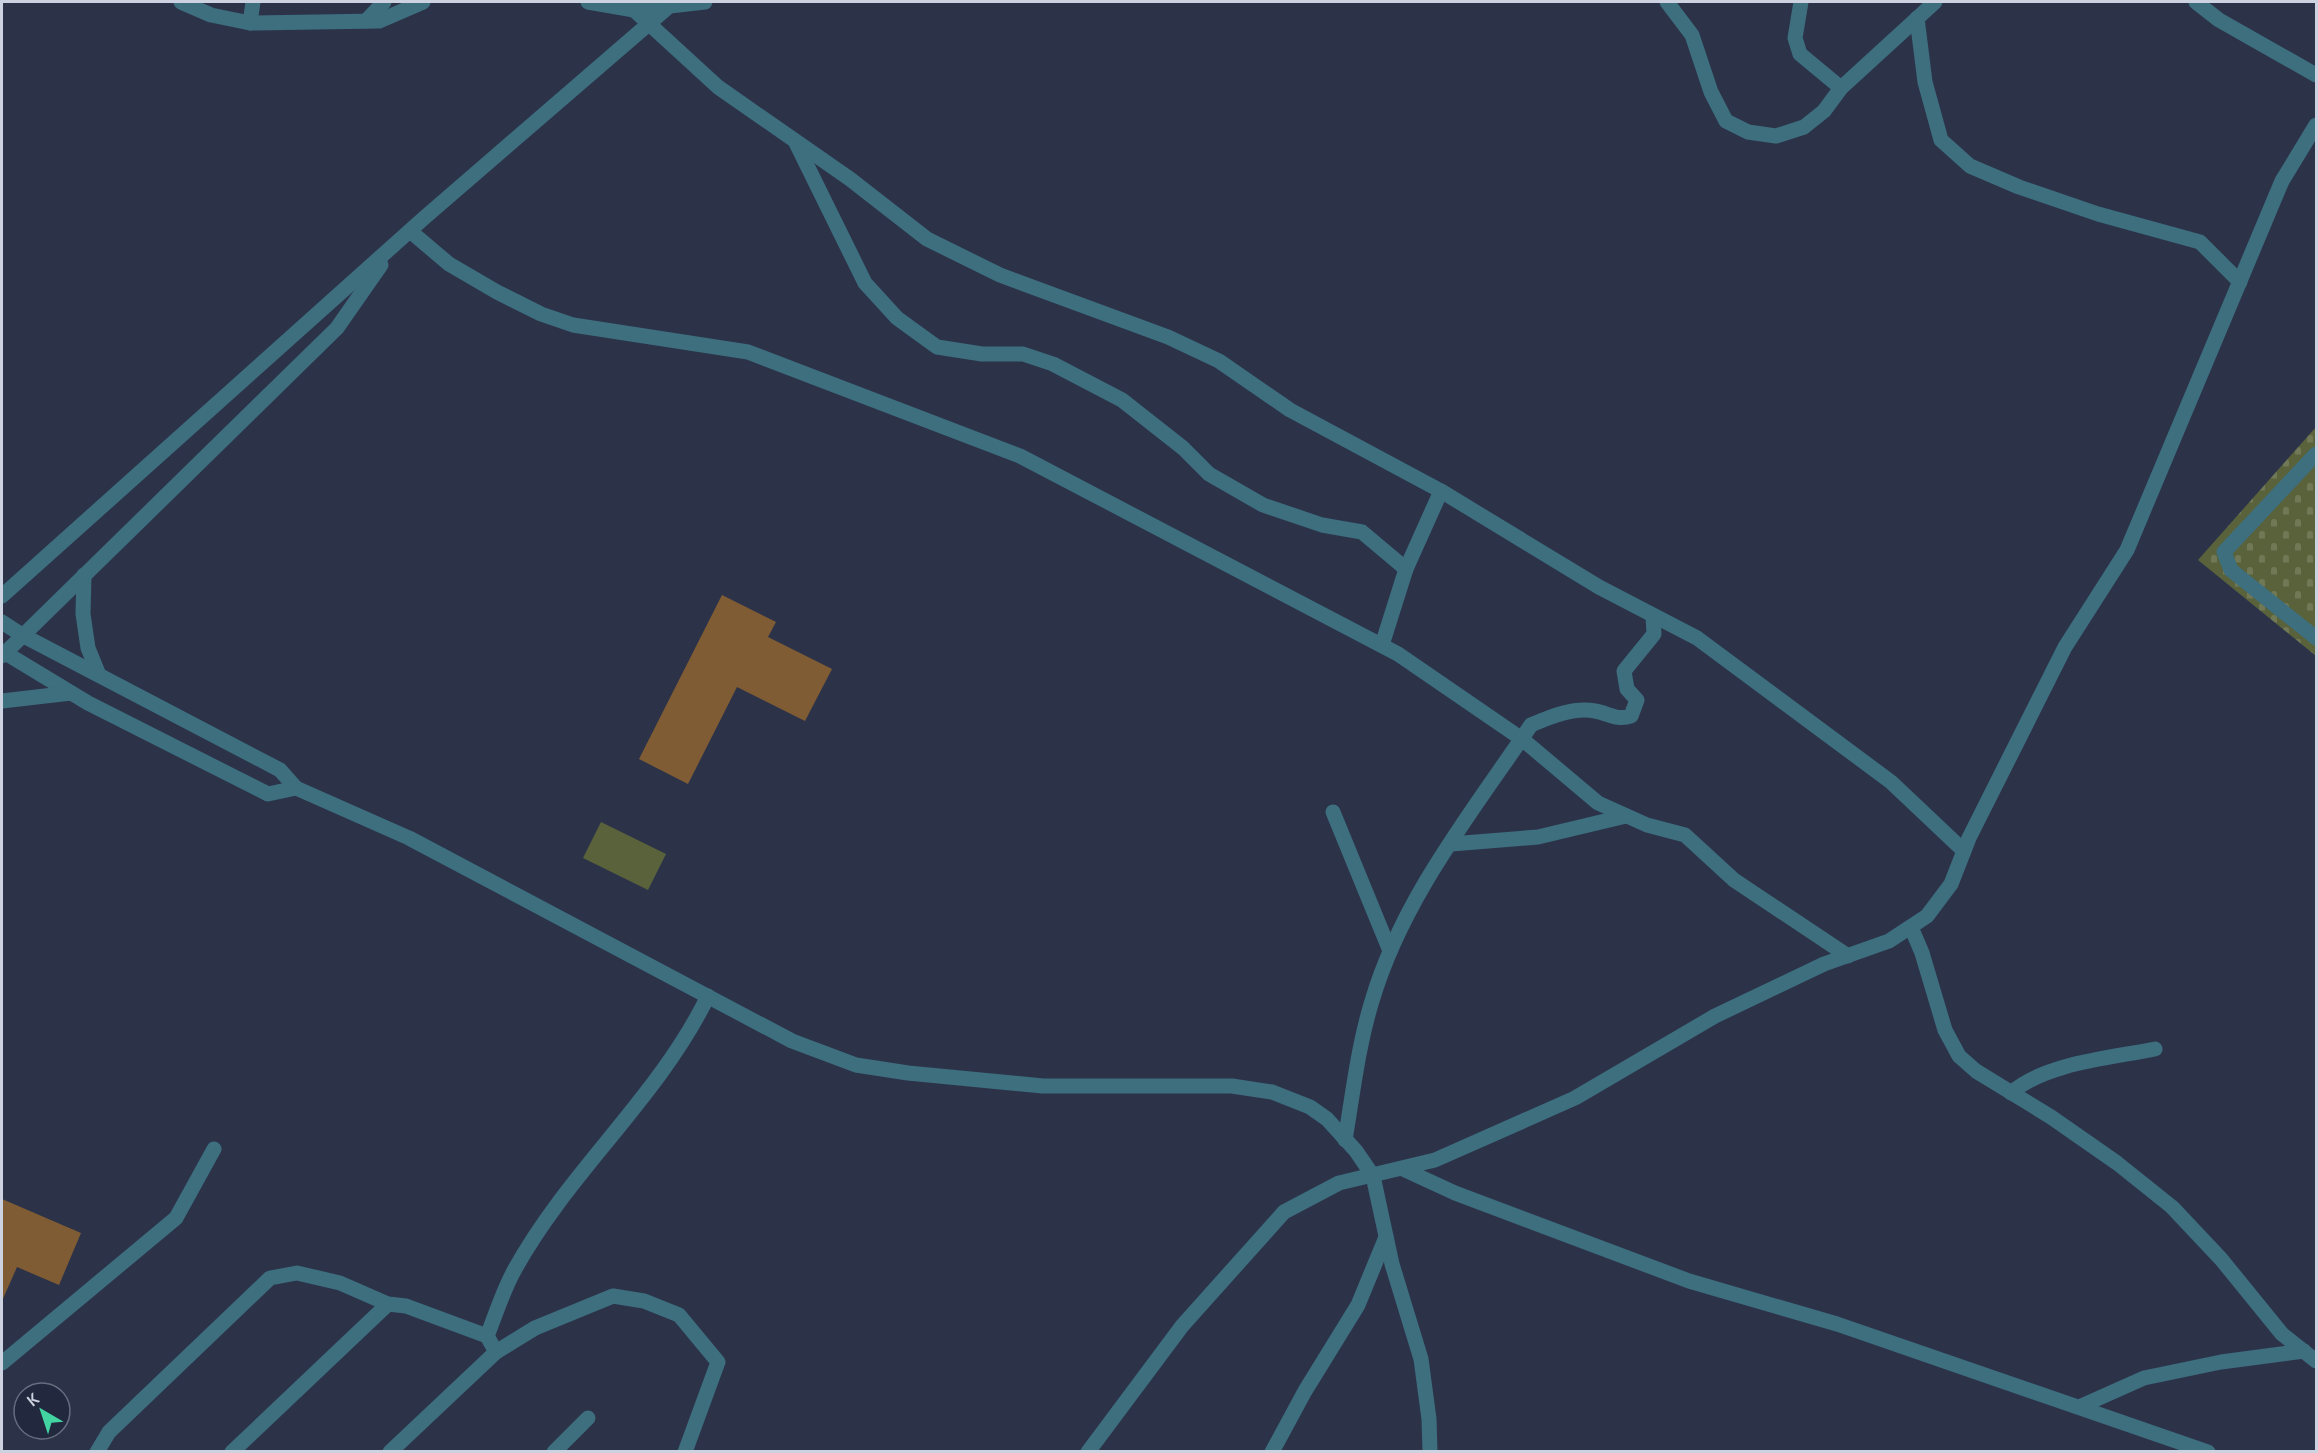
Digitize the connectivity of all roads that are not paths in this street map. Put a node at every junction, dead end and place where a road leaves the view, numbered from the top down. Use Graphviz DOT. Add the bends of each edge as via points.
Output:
graph roads {
  1 [pos="181,2"];
  2 [pos="253,2"];
  3 [pos="384,2"];
  4 [pos="423,2"];
  5 [pos="588,2"];
  6 [pos="705,2"];
  7 [pos="1667,2"];
  8 [pos="1801,2"];
  9 [pos="1935,2"];
  10 [pos="2196,2"];
  11 [pos="672,3"];
  12 [pos="634,9"];
  13 [pos="1917,18"];
  14 [pos="366,21"];
  15 [pos="250,23"];
  16 [pos="649,23"];
  17 [pos="2316,75"];
  18 [pos="1841,88"];
  19 [pos="2316,125"];
  20 [pos="795,140"];
  21 [pos="410,231"];
  22 [pos="396,243"];
  23 [pos="2240,282"];
  24 [pos="2316,454"];
  25 [pos="1441,491"];
  26 [pos="1406,569"];
  27 [pos="84,575"];
  28 [pos="2,596"];
  29 [pos="1653,616"];
  30 [pos="2,622"];
  31 [pos="22,635"];
  32 [pos="2316,638"];
  33 [pos="1382,645"];
  34 [pos="2,653"];
  35 [pos="99,675"];
  36 [pos="71,693"];
  37 [pos="2,702"];
  38 [pos="1522,739"];
  39 [pos="296,788"];
  40 [pos="1333,812"];
  41 [pos="1626,816"];
  42 [pos="1451,844"];
  43 [pos="1964,851"];
  44 [pos="1911,927"];
  45 [pos="1390,951"];
  46 [pos="1848,956"];
  47 [pos="708,996"];
  48 [pos="2155,1049"];
  49 [pos="2011,1092"];
  50 [pos="1346,1140"];
  51 [pos="214,1149"];
  52 [pos="1403,1168"];
  53 [pos="1373,1176"];
  54 [pos="1386,1237"];
  55 [pos="388,1304"];
  56 [pos="487,1336"];
  57 [pos="496,1352"];
  58 [pos="2310,1356"];
  59 [pos="2,1363"];
  60 [pos="2079,1407"];
  61 [pos="588,1418"];
  62 [pos="1426,1448"];
  63 [pos="97,1452"];
  64 [pos="232,1452"];
  65 [pos="390,1452"];
  66 [pos="554,1452"];
  67 [pos="685,1452"];
  68 [pos="1088,1452"];
  69 [pos="1272,1452"];
  70 [pos="2208,1452"];
  1 -- 15 [label="street" via="212,15"];
  2 -- 15 [label="street"];
  3 -- 14 [label="street"];
  4 -- 14 [label="street" via="379,21"];
  5 -- 12 [label="street"];
  6 -- 11 [label="street"];
  7 -- 18 [label="street" via="1692,35 1711,92 1726,121 1748,132 1776,136 1804,127 1824,111"];
  8 -- 18 [label="street" via="1796,38 1800,54"];
  9 -- 13 [label="street"];
  10 -- 17 [label="street" via="2219,20"];
  11 -- 12 [label="street"];
  11 -- 16 [label="street"];
  12 -- 16 [label="street"];
  13 -- 18 [label="street"];
  13 -- 23 [label="street" via="1925,82 1941,140 1970,166 2019,188 2200,242"];
  14 -- 15 [label="street"];
  16 -- 20 [label="street" via="718,87"];
  16 -- 21 [label="street"];
  19 -- 23 [label="street" via="2282,181"];
  20 -- 25 [label="street" via="927,239 1000,275 1168,337 1219,361 1290,410"];
  20 -- 26 [label="street" via="865,283 897,318 937,347 982,354 1023,354 1053,364 1122,400 1209,474 1263,505 1322,525 1362,532"];
  21 -- 22 [label="street"];
  21 -- 33 [label="street" via="449,264 541,314 573,325 748,352 1020,456"];
  22 -- 27 [label="street" via="337,328"];
  22 -- 28 [label="street"];
  23 -- 43 [label="street" via="2127,550 2065,647"];
  24 -- 32 [label="street" via="2224,552 2232,570"];
  25 -- 26 [label="street"];
  25 -- 29 [label="street"];
  26 -- 33 [label="street"];
  27 -- 31 [label="street"];
  27 -- 35 [label="street" via="83,614 88,648"];
  29 -- 38 [label="street" via="1654,634 1624,671 1627,689 1637,700 1631,716 1622,719 1594,711 1555,715 1531,725"];
  29 -- 43 [label="street" via="1697,638 1891,782"];
  30 -- 31 [label="street"];
  31 -- 34 [label="street"];
  31 -- 35 [label="street"];
  33 -- 38 [label="street"];
  34 -- 36 [label="street"];
  35 -- 39 [label="street" via="280,770"];
  36 -- 37 [label="street"];
  36 -- 39 [label="street" via="268,794"];
  38 -- 41 [label="street" via="1598,803"];
  38 -- 42 [label="street"];
  39 -- 47 [label="street" via="409,837"];
  40 -- 45 [label="street"];
  41 -- 42 [label="street" via="1538,837"];
  41 -- 46 [label="street" via="1685,835 1734,880"];
  42 -- 45 [label="street" via="1411,908"];
  43 -- 44 [label="street" via="1951,884 1928,916"];
  44 -- 46 [label="street" via="1889,941"];
  44 -- 49 [label="street" via="1952,1047 1976,1071"];
  45 -- 50 [label="street" via="1362,1036"];
  46 -- 52 [label="street" via="1715,1016 1575,1098 1435,1160"];
  47 -- 50 [label="street" via="792,1041 856,1065 1043,1086 1252,1088 1310,1107"];
  47 -- 56 [label="street" via="693,1026 656,1080 539,1231 514,1270"];
  48 -- 49 [label="street" via="2050,1070"];
  49 -- 58 [label="street" via="2108,1157 2172,1207 2282,1334"];
  50 -- 53 [label="street"];
  51 -- 59 [label="street" via="176,1218"];
  52 -- 53 [label="street"];
  52 -- 60 [label="street" via="1455,1192 1689,1281 1837,1324"];
  53 -- 54 [label="street"];
  53 -- 68 [label="street" via="1339,1183 1284,1212 1182,1326"];
  54 -- 62 [label="street" via="1421,1359 1429,1419"];
  54 -- 69 [label="street" via="1358,1305"];
  55 -- 56 [label="street" via="406,1306"];
  55 -- 63 [label="street" via="340,1283 297,1273 270,1278 109,1432"];
  55 -- 64 [label="street"];
  56 -- 57 [label="street"];
  57 -- 65 [label="street"];
  57 -- 67 [label="street" via="536,1328 613,1296 644,1301 679,1316 718,1362"];
  58 -- 60 [label="street" via="2220,1362 2144,1378"];
  60 -- 70 [label="street"];
  61 -- 66 [label="street"];
}
